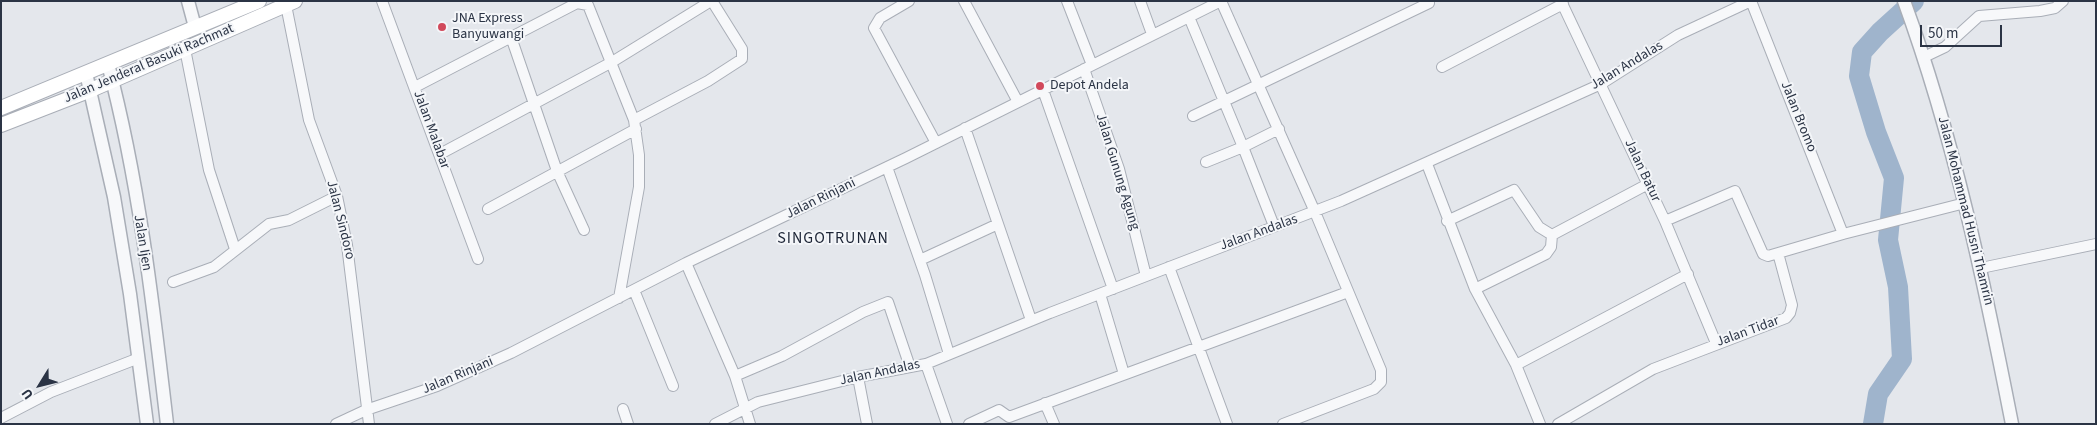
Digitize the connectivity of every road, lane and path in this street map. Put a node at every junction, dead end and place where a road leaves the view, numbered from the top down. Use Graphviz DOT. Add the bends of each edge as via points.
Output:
graph roads {
  1 [pos="188,1"];
  2 [pos="259,1"];
  3 [pos="382,1"];
  4 [pos="711,1"];
  5 [pos="909,1"];
  6 [pos="964,1"];
  7 [pos="1067,1"];
  8 [pos="1140,1"];
  9 [pos="1221,1"];
  10 [pos="1750,1"];
  11 [pos="1904,1"];
  12 [pos="2063,1"];
  13 [pos="291,3"];
  14 [pos="1429,3"];
  15 [pos="1562,3"];
  16 [pos="1189,17"];
  17 [pos="196,27"];
  18 [pos="1152,34"];
  19 [pos="512,37"];
  20 [pos="184,49"];
  21 [pos="1924,57"];
  22 [pos="612,62"];
  23 [pos="108,64"];
  24 [pos="1088,67"];
  25 [pos="1442,67"];
  26 [pos="86,73"];
  27 [pos="112,80"];
  28 [pos="1259,83"];
  29 [pos="1601,84"];
  30 [pos="415,88"];
  31 [pos="91,90"];
  32 [pos="1042,90"];
  33 [pos="1224,101"];
  34 [pos="1018,102"];
  35 [pos="534,105"];
  36 [pos="1,108"];
  37 [pos="1193,116"];
  38 [pos="1,125"];
  39 [pos="635,125"];
  40 [pos="965,128"];
  41 [pos="1279,129"];
  42 [pos="936,143"];
  43 [pos="1243,147"];
  44 [pos="440,154"];
  45 [pos="1206,162"];
  46 [pos="1427,164"];
  47 [pos="887,167"];
  48 [pos="558,171"];
  49 [pos="1648,184"];
  50 [pos="337,196"];
  51 [pos="1965,203"];
  52 [pos="488,208"];
  53 [pos="1315,212"];
  54 [pos="1447,220"];
  55 [pos="1665,221"];
  56 [pos="998,224"];
  57 [pos="1274,226"];
  58 [pos="584,230"];
  59 [pos="1843,234"];
  60 [pos="1552,235"];
  61 [pos="2096,244"];
  62 [pos="235,249"];
  63 [pos="1778,253"];
  64 [pos="478,259"];
  65 [pos="920,260"];
  66 [pos="686,263"];
  67 [pos="1169,267"];
  68 [pos="1981,268"];
  69 [pos="1688,274"];
  70 [pos="1146,276"];
  71 [pos="173,282"];
  72 [pos="1113,289"];
  73 [pos="1475,289"];
  74 [pos="634,290"];
  75 [pos="1348,292"];
  76 [pos="1100,294"];
  77 [pos="619,298"];
  78 [pos="1031,320"];
  79 [pos="1716,343"];
  80 [pos="1198,348"];
  81 [pos="949,354"];
  82 [pos="139,358"];
  83 [pos="926,364"];
  84 [pos="1516,365"];
  85 [pos="910,367"];
  86 [pos="1124,374"];
  87 [pos="735,376"];
  88 [pos="858,377"];
  89 [pos="673,386"];
  90 [pos="1045,403"];
  91 [pos="745,407"];
  92 [pos="623,408"];
  93 [pos="366,410"];
  94 [pos="1,418"];
  95 [pos="145,423"];
  96 [pos="167,424"];
  97 [pos="336,424"];
  98 [pos="369,424"];
  99 [pos="628,424"];
  100 [pos="715,424"];
  101 [pos="750,424"];
  102 [pos="866,424"];
  103 [pos="947,424"];
  104 [pos="969,424"];
  105 [pos="1054,424"];
  106 [pos="1227,424"];
  107 [pos="1283,424"];
  108 [pos="1540,424"];
  109 [pos="1558,424"];
  110 [pos="2012,424"];
  1 -- 17 [label="street"];
  2 -- 17 [label="main road, Jalan Jenderal Basuki Rachmat"];
  3 -- 30 [label="street, Jalan Malabar"];
  4 -- 22 [label="street"];
  4 -- 39 [label="street" via="742,49 743,57"];
  5 -- 42 [label="street" via="880,18 874,28"];
  6 -- 34 [label="street"];
  7 -- 24 [label="street, Jalan Gunung Agung"];
  8 -- 18 [label="street"];
  9 -- 16 [label="street, Jalan Rinjani"];
  9 -- 28 [label="street"];
  10 -- 29 [label="street, Jalan Andalas" via="1678,35"];
  10 -- 59 [label="street, Jalan Bromo"];
  11 -- 21 [label="street, Jalan Mohammad Husni Thamrin"];
  12 -- 21 [label="street" via="2055,8 2040,11 1979,16 1945,48"];
  13 -- 20 [label="main road, Jalan Jenderal Basuki Rachmat"];
  13 -- 50 [label="street, Jalan Sindoro" via="309,120"];
  14 -- 28 [label="street"];
  15 -- 25 [label="street"];
  15 -- 29 [label="street, Jalan Batur"];
  16 -- 18 [label="street, Jalan Rinjani"];
  16 -- 33 [label="street"];
  17 -- 23 [label="main road, Jalan Jenderal Basuki Rachmat"];
  18 -- 24 [label="street, Jalan Rinjani"];
  19 -- 22 [label="street" via="577,3 584,3 590,7"];
  19 -- 30 [label="street"];
  19 -- 35 [label="street"];
  20 -- 27 [label="main road, Jalan Jenderal Basuki Rachmat"];
  20 -- 62 [label="street" via="209,170"];
  21 -- 51 [label="street, Jalan Mohammad Husni Thamrin" via="1948,132"];
  22 -- 35 [label="street"];
  22 -- 39 [label="street"];
  23 -- 26 [label="main road, Jalan Jenderal Basuki Rachmat"];
  23 -- 27 [label="street, Jalan Ijen"];
  24 -- 32 [label="street, Jalan Rinjani"];
  24 -- 70 [label="street, Jalan Gunung Agung" via="1119,169"];
  26 -- 31 [label="street, Jalan Ijen"];
  26 -- 36 [label="main road, Jalan Jenderal Basuki Rachmat"];
  27 -- 31 [label="main road, Jalan Jenderal Basuki Rachmat"];
  27 -- 96 [label="street, Jalan Ijen" via="146,261"];
  28 -- 33 [label="street"];
  28 -- 41 [label="street"];
  29 -- 46 [label="street, Jalan Andalas"];
  29 -- 49 [label="street, Jalan Batur"];
  30 -- 44 [label="street, Jalan Malabar"];
  31 -- 38 [label="main road, Jalan Jenderal Basuki Rachmat"];
  31 -- 82 [label="street, Jalan Ijen" via="114,197"];
  32 -- 34 [label="street, Jalan Rinjani"];
  32 -- 72 [label="street"];
  33 -- 37 [label="street"];
  33 -- 43 [label="street"];
  34 -- 40 [label="street, Jalan Rinjani"];
  35 -- 44 [label="street"];
  35 -- 48 [label="street"];
  39 -- 48 [label="street"];
  39 -- 77 [label="street" via="639,187"];
  40 -- 42 [label="street, Jalan Rinjani"];
  40 -- 56 [label="street"];
  41 -- 43 [label="street"];
  41 -- 53 [label="street"];
  42 -- 47 [label="street, Jalan Rinjani"];
  43 -- 45 [label="street"];
  43 -- 57 [label="street"];
  44 -- 64 [label="street, Jalan Malabar"];
  46 -- 53 [label="street, Jalan Andalas"];
  46 -- 54 [label="street"];
  47 -- 65 [label="street"];
  47 -- 66 [label="street, Jalan Rinjani"];
  48 -- 52 [label="street"];
  48 -- 58 [label="street"];
  49 -- 55 [label="street, Jalan Batur"];
  49 -- 60 [label="street"];
  50 -- 62 [label="street" via="289,220 269,224"];
  50 -- 93 [label="street, Jalan Sindoro" via="353,278"];
  51 -- 59 [label="street"];
  51 -- 68 [label="street, Jalan Mohammad Husni Thamrin"];
  53 -- 57 [label="street, Jalan Andalas"];
  53 -- 75 [label="street"];
  54 -- 60 [label="street" via="1514,190 1539,227"];
  54 -- 73 [label="street"];
  55 -- 63 [label="street" via="1735,191 1763,254"];
  55 -- 69 [label="street, Jalan Batur"];
  56 -- 65 [label="street"];
  56 -- 78 [label="street"];
  57 -- 67 [label="street, Jalan Andalas"];
  59 -- 63 [label="street"];
  60 -- 73 [label="street" via="1552,245 1546,254"];
  61 -- 68 [label="street"];
  62 -- 71 [label="street" via="214,267"];
  63 -- 79 [label="street, Jalan Tidar" via="1792,305 1790,314 1782,320"];
  65 -- 81 [label="street"];
  66 -- 74 [label="street, Jalan Rinjani"];
  66 -- 87 [label="street"];
  67 -- 70 [label="street, Jalan Andalas"];
  67 -- 80 [label="street"];
  68 -- 110 [label="street, Jalan Mohammad Husni Thamrin"];
  69 -- 79 [label="street, Jalan Batur"];
  69 -- 84 [label="street"];
  70 -- 72 [label="street, Jalan Andalas"];
  72 -- 76 [label="street, Jalan Andalas"];
  73 -- 84 [label="street"];
  74 -- 77 [label="street, Jalan Rinjani"];
  74 -- 89 [label="street"];
  75 -- 80 [label="street"];
  75 -- 107 [label="street" via="1377,357 1381,382 1354,398"];
  76 -- 78 [label="street, Jalan Andalas"];
  76 -- 86 [label="street"];
  77 -- 93 [label="street, Jalan Rinjani" via="461,376"];
  78 -- 81 [label="street, Jalan Andalas"];
  79 -- 109 [label="street, Jalan Tidar" via="1653,369"];
  80 -- 86 [label="street"];
  80 -- 106 [label="street"];
  81 -- 83 [label="street, Jalan Andalas"];
  82 -- 94 [label="street" via="51,392"];
  82 -- 95 [label="street, Jalan Ijen"];
  83 -- 85 [label="street, Jalan Andalas"];
  83 -- 103 [label="street"];
  84 -- 108 [label="street"];
  85 -- 87 [label="street" via="887,302 782,356"];
  85 -- 88 [label="street, Jalan Andalas"];
  86 -- 90 [label="street"];
  87 -- 91 [label="street"];
  88 -- 91 [label="street, Jalan Andalas"];
  88 -- 102 [label="street"];
  90 -- 104 [label="street" via="1009,417 999,410"];
  90 -- 105 [label="street"];
  91 -- 100 [label="street, Jalan Andalas"];
  91 -- 101 [label="street"];
  92 -- 99 [label="street"];
  93 -- 97 [label="street, Jalan Rinjani"];
  93 -- 98 [label="street, Jalan Sindoro"];
}
